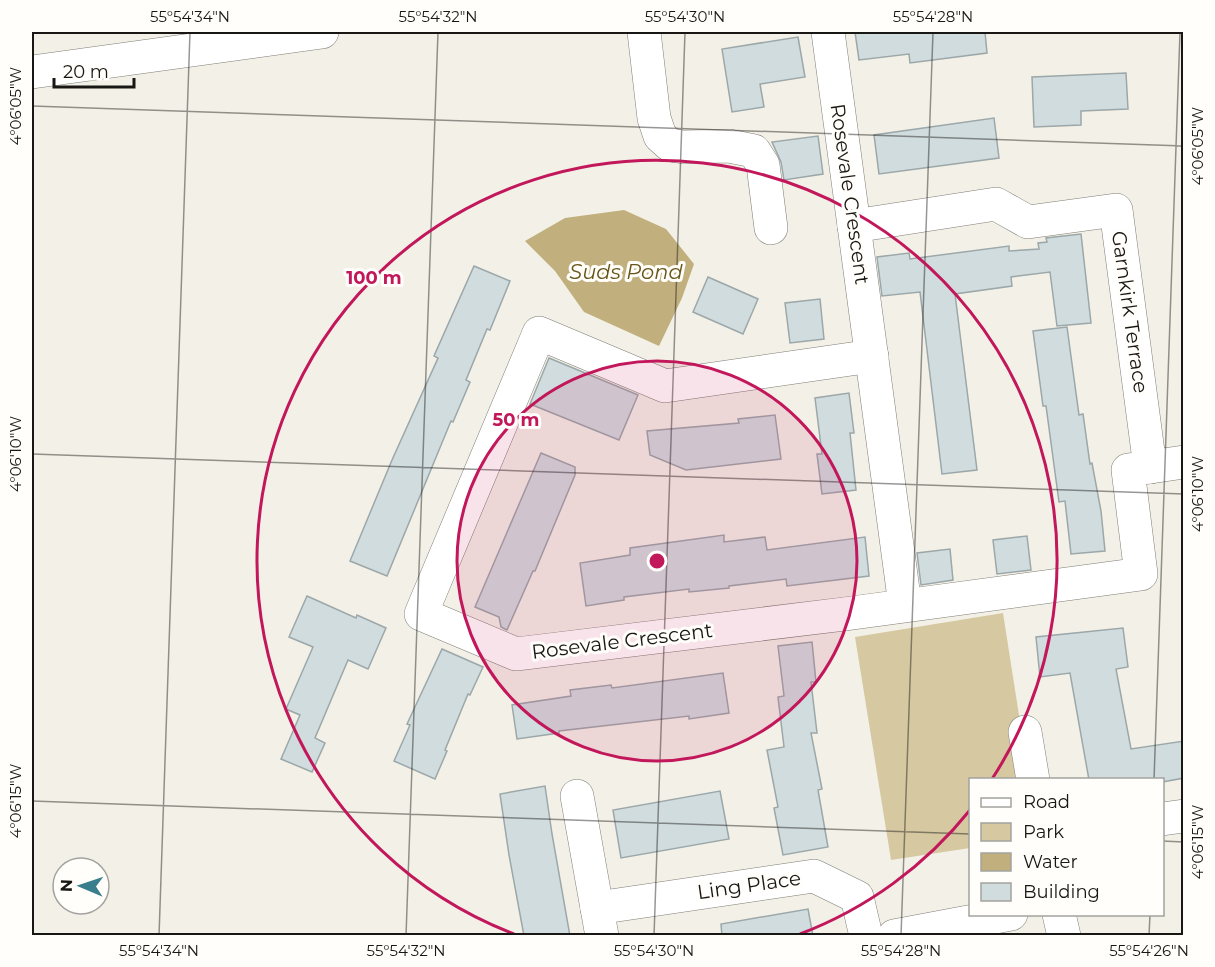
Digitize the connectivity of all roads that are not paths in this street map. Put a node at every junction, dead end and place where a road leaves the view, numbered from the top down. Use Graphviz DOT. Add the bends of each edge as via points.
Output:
graph roads {
  1 [pos="322,32"];
  2 [pos="644,32"];
  3 [pos="828,32"];
  4 [pos="32,72"];
  5 [pos="854,226"];
  6 [pos="771,228"];
  7 [pos="872,357"];
  8 [pos="1184,462"];
  9 [pos="1150,467"];
  10 [pos="905,605"];
  11 [pos="1025,732"];
  12 [pos="1033,778"];
  13 [pos="577,796"];
  14 [pos="1184,816"];
  15 [pos="1164,819"];
  16 [pos="1005,916"];
  17 [pos="1059,916"];
  18 [pos="600,922"];
  19 [pos="866,936"];
  20 [pos="894,936"];
  21 [pos="1064,936"];
  1 -- 4 [label="street"];
  2 -- 6 [label="street" via="654,118 660,136 670,146 729,146 754,151 763,165"];
  3 -- 5 [label="street, Rosevale Crescent"];
  5 -- 7 [label="street, Rosevale Crescent"];
  5 -- 9 [label="street, Garnkirk Terrace" via="996,204 1028,222 1116,210"];
  7 -- 10 [label="street, Rosevale Crescent"];
  7 -- 10 [label="street, Rosevale Crescent" via="665,386 539,333 421,614 516,654"];
  8 -- 9 [label="street"];
  9 -- 10 [label="street" via="1128,470 1142,574"];
  11 -- 12 [label="street"];
  13 -- 18 [label="street, Ling Place"];
  14 -- 15 [label="street"];
  16 -- 20 [label="street"];
  17 -- 21 [label="street"];
  18 -- 19 [label="street, Ling Place" via="814,876 857,897"];
}
